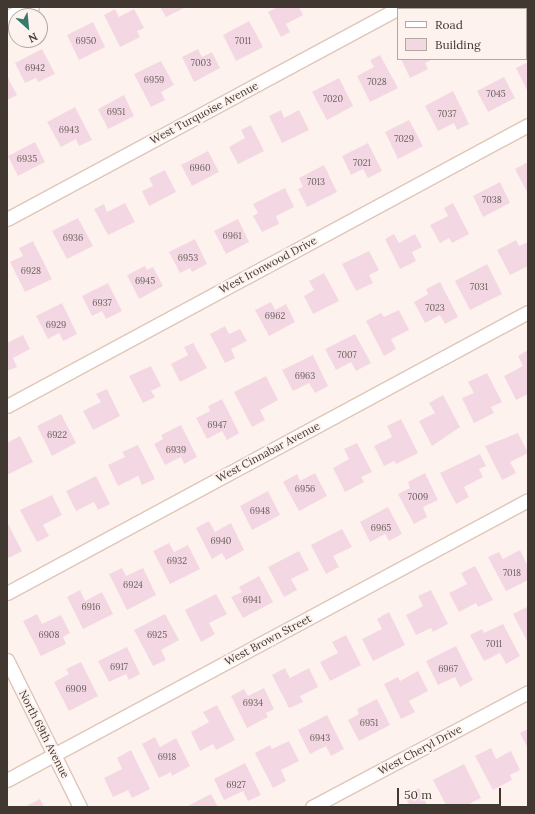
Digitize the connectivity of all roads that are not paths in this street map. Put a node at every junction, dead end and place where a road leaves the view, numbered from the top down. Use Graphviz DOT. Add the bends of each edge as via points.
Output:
graph roads {
  1 [pos="30,7"];
  2 [pos="397,9"];
  3 [pos="7,20"];
  4 [pos="528,125"];
  5 [pos="7,219"];
  6 [pos="528,312"];
  7 [pos="7,406"];
  8 [pos="528,500"];
  9 [pos="7,593"];
  10 [pos="7,660"];
  11 [pos="528,692"];
  12 [pos="54,755"];
  13 [pos="7,780"];
  14 [pos="80,807"];
  15 [pos="312,807"];
  1 -- 3 [label="street"];
  2 -- 5 [label="street, West Turquoise Avenue"];
  4 -- 7 [label="street, West Ironwood Drive"];
  6 -- 9 [label="street, West Cinnabar Avenue"];
  8 -- 12 [label="street, West Brown Street"];
  10 -- 12 [label="street, North 69th Avenue"];
  11 -- 15 [label="street, West Cheryl Drive"];
  12 -- 13 [label="street, West Brown Street"];
  12 -- 14 [label="street, North 69th Avenue"];
}
